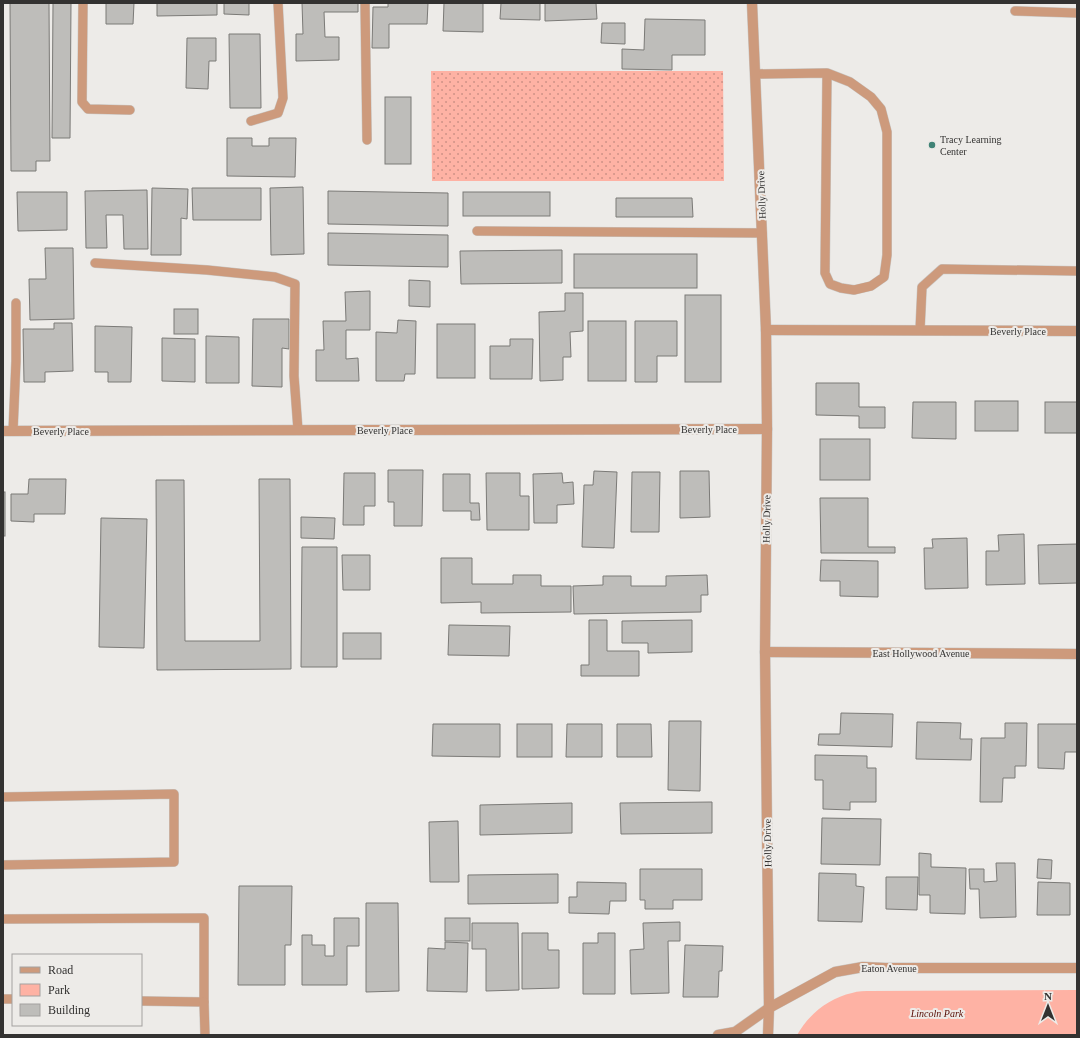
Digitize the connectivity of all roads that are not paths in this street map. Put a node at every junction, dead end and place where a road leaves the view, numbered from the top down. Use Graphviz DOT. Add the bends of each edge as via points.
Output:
graph roads {
  1 [pos="83,3"];
  2 [pos="278,3"];
  3 [pos="365,3"];
  4 [pos="752,3"];
  5 [pos="1015,11"];
  6 [pos="1077,13"];
  7 [pos="827,73"];
  8 [pos="756,74"];
  9 [pos="130,110"];
  10 [pos="251,121"];
  11 [pos="367,140"];
  12 [pos="477,231"];
  13 [pos="762,233"];
  14 [pos="95,263"];
  15 [pos="1077,271"];
  16 [pos="16,303"];
  17 [pos="766,330"];
  18 [pos="920,330"];
  19 [pos="1077,331"];
  20 [pos="767,429"];
  21 [pos="298,430"];
  22 [pos="8,431"];
  23 [pos="765,652"];
  24 [pos="1077,654"];
  25 [pos="3,797"];
  26 [pos="3,865"];
  27 [pos="3,919"];
  28 [pos="1077,968"];
  29 [pos="142,1001"];
  30 [pos="204,1002"];
  31 [pos="769,1008"];
  32 [pos="205,1035"];
  33 [pos="718,1035"];
  34 [pos="768,1035"];
  1 -- 9 [label="lane" via="82,102 88,109"];
  2 -- 10 [label="lane" via="283,98 278,113"];
  3 -- 11 [label="lane"];
  4 -- 8 [label="street, Holly Drive"];
  5 -- 6 [label="lane"];
  7 -- 7 [label="lane" via="825,273 830,284 854,290 871,286 884,277 887,255 887,132 881,109 871,97 850,82"];
  7 -- 8 [label="lane"];
  8 -- 13 [label="street, Holly Drive"];
  12 -- 13 [label="lane"];
  13 -- 17 [label="street, Holly Drive"];
  14 -- 21 [label="lane" via="275,277 295,284 294,376"];
  15 -- 18 [label="lane" via="942,269 922,287"];
  16 -- 22 [label="lane" via="16,361"];
  17 -- 18 [label="street, Beverly Place"];
  17 -- 20 [label="street, Holly Drive"];
  18 -- 19 [label="street, Beverly Place"];
  20 -- 21 [label="street, Beverly Place"];
  20 -- 23 [label="street, Holly Drive"];
  21 -- 22 [label="street, Beverly Place"];
  23 -- 24 [label="street, East Hollywood Avenue"];
  23 -- 31 [label="street, Holly Drive"];
  25 -- 26 [label="lane" via="174,794 174,862"];
  27 -- 30 [label="lane" via="204,918"];
  28 -- 31 [label="street, Eaton Avenue" via="863,967 835,972"];
  29 -- 30 [label="lane"];
  30 -- 32 [label="lane"];
  31 -- 33 [label="street, Eaton Avenue" via="735,1032"];
  31 -- 34 [label="street, Holly Drive"];
}
